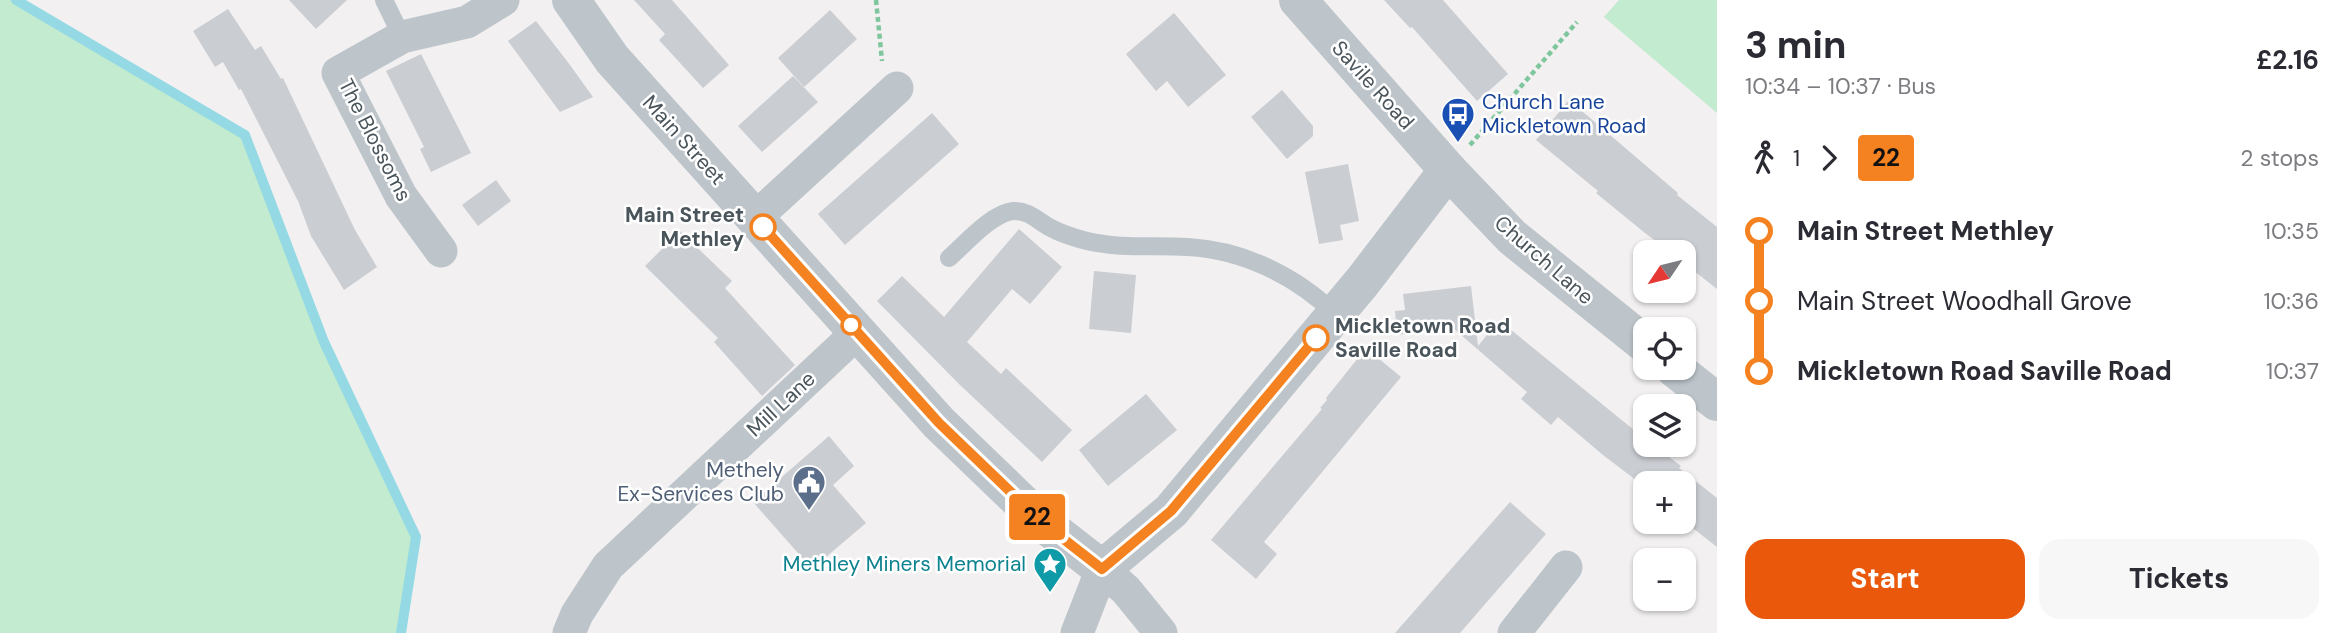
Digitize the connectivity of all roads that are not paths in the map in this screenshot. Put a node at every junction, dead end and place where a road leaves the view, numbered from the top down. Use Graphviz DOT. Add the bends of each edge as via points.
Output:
graph roads {
  1 [pos="384,0"];
  2 [pos="503,0"];
  3 [pos="571,0"];
  4 [pos="1298,0"];
  5 [pos="402,37"];
  6 [pos="897,88"];
  7 [pos="1448,170"];
  8 [pos="755,218"];
  9 [pos="441,251"];
  10 [pos="949,258"];
  11 [pos="1335,314"];
  12 [pos="858,332"];
  13 [pos="1633,334"];
  14 [pos="1689,380"];
  15 [pos="1717,402"];
  16 [pos="1566,567"];
  17 [pos="1102,569"];
  18 [pos="569,633"];
  19 [pos="1077,633"];
  20 [pos="1161,633"];
  21 [pos="1514,633"];
  1 -- 5 [label="lane"];
  2 -- 5 [label="street, The Blossoms" via="467,22"];
  3 -- 8 [label="street, Main Street" via="612,59"];
  4 -- 7 [label="street, Savile Road"];
  5 -- 9 [label="street, The Blossoms" via="338,73 401,196"];
  6 -- 8 [label="street"];
  7 -- 11 [label="street"];
  7 -- 13 [label="street, Church Lane" via="1513,236"];
  8 -- 12 [label="street, Main Street"];
  10 -- 11 [label="lane" via="995,218 1013,211 1083,240 1118,247 1188,247 1232,254 1274,270"];
  11 -- 17 [label="street" via="1171,511"];
  12 -- 17 [label="street, Main Street" via="939,423 1043,523"];
  12 -- 18 [label="street, Mill Lane" via="608,566"];
  14 -- 15 [label="street"];
  16 -- 21 [label="street"];
  17 -- 19 [label="street"];
  17 -- 20 [label="street"];
}
